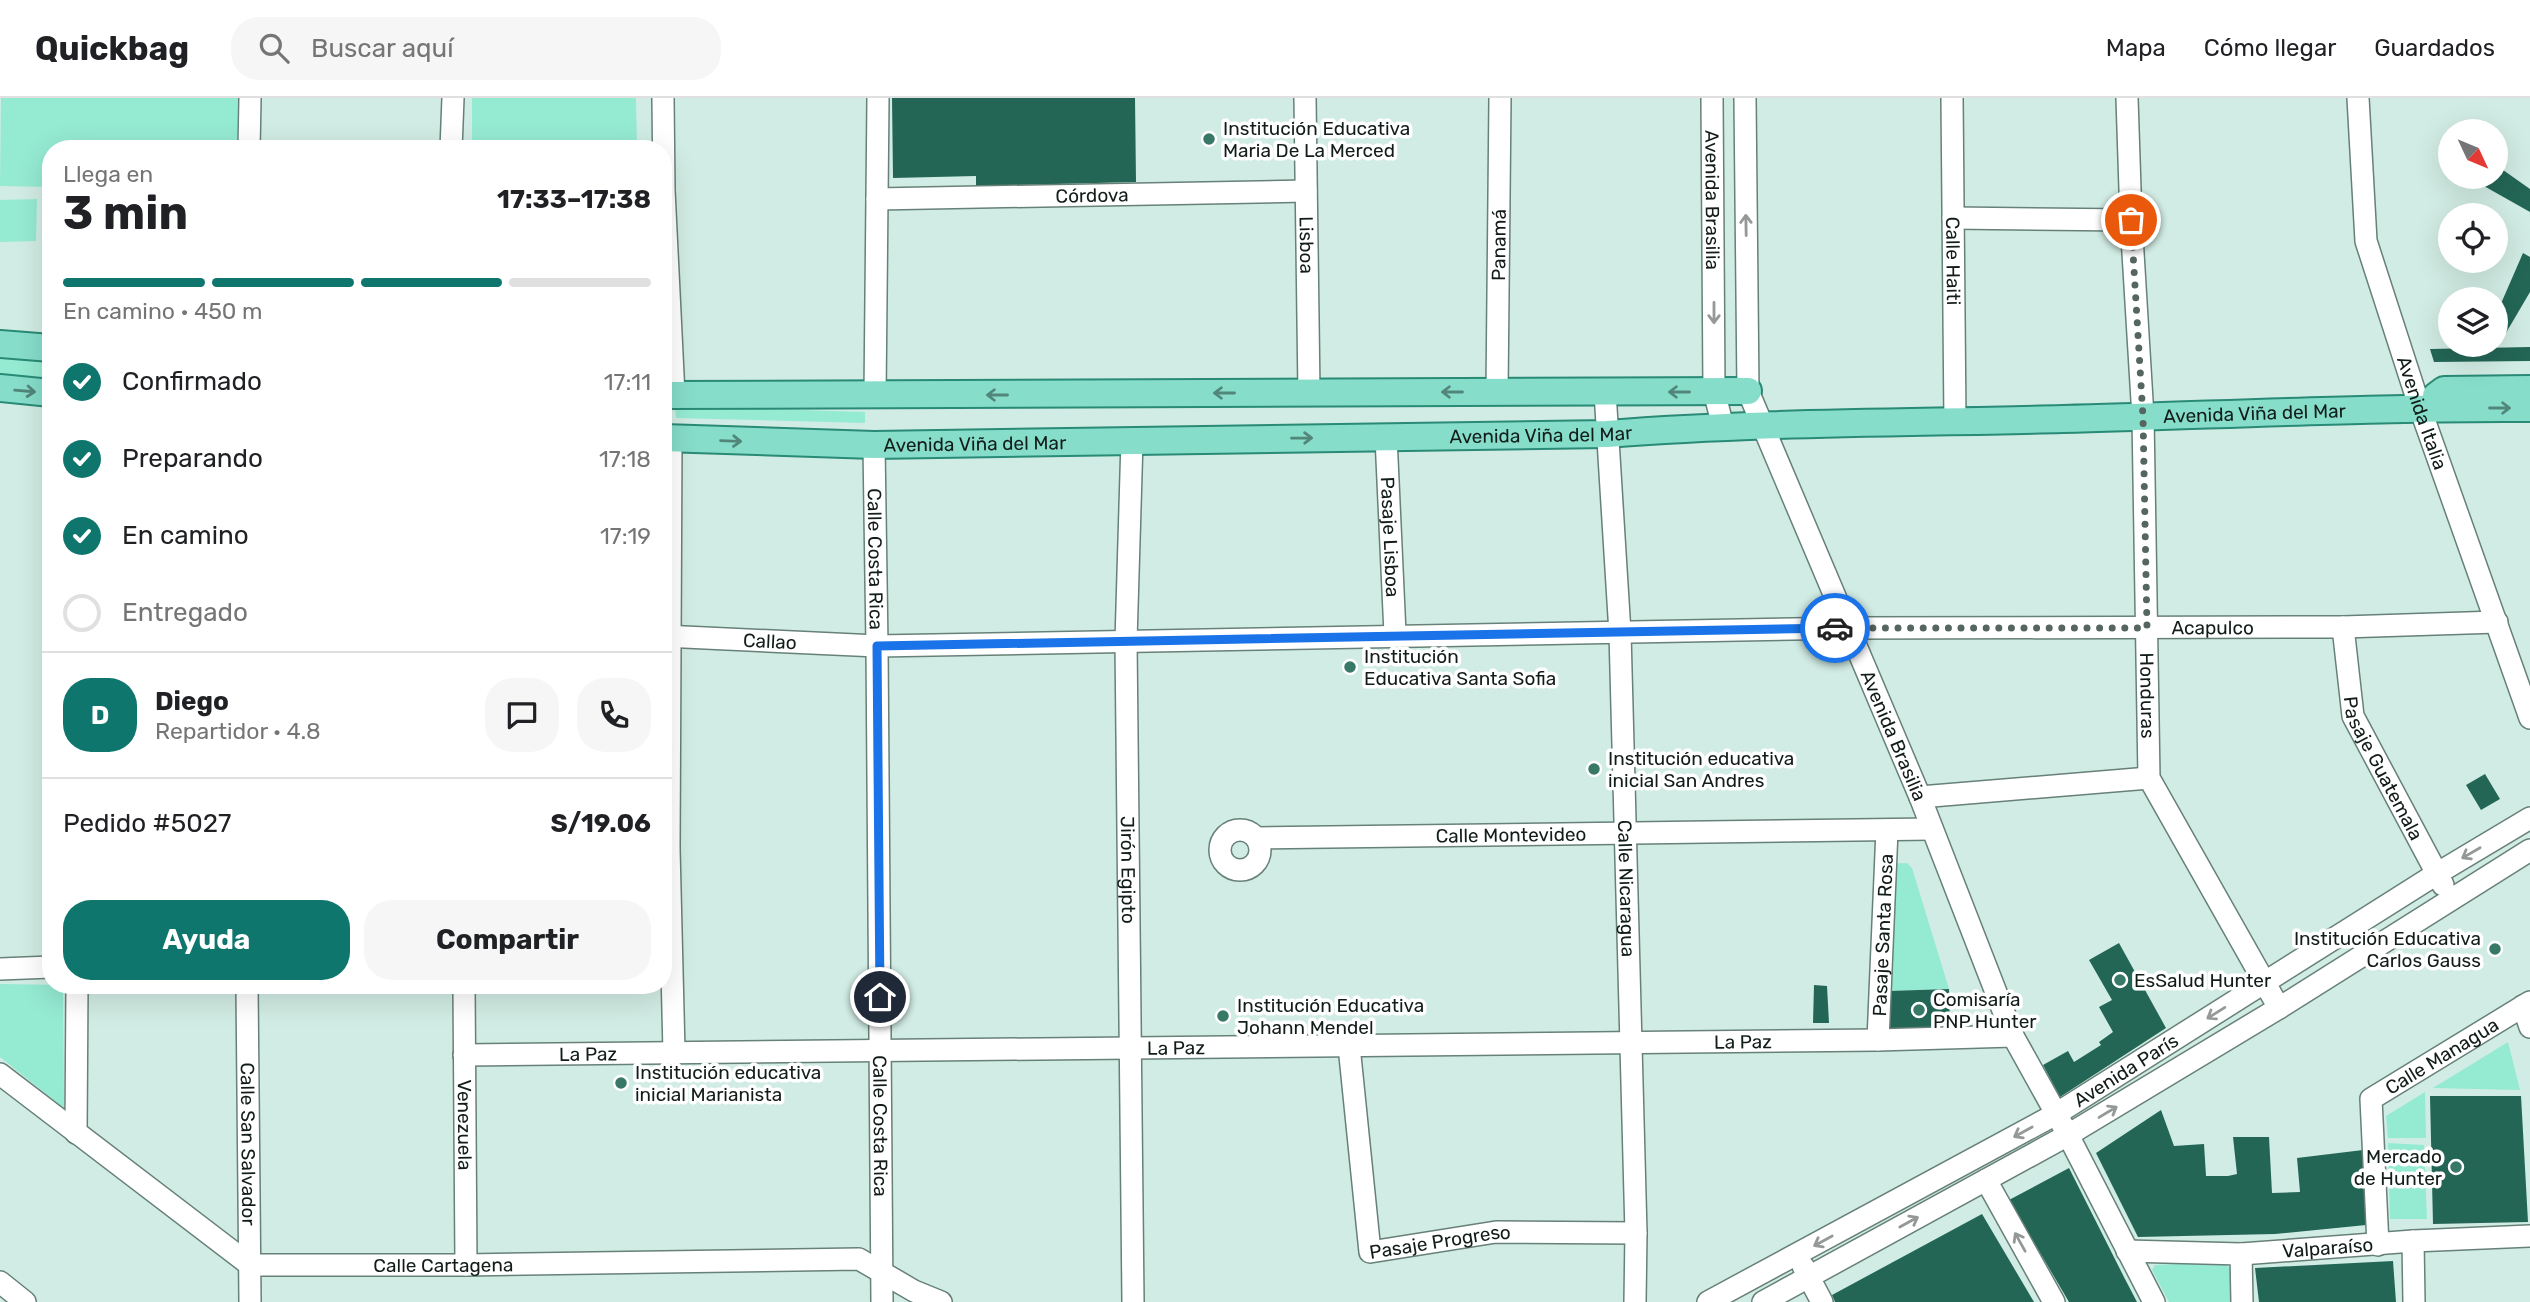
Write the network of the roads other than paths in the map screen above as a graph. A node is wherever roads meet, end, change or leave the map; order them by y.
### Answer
1 (250, 98) edge
2 (453, 98) edge
3 (663, 98) edge
4 (878, 98) edge
5 (1305, 98) edge
6 (1500, 98) edge
7 (1712, 98) edge
8 (1745, 98) edge
9 (1952, 98) edge
10 (2127, 98) edge
11 (2358, 98) edge
12 (249, 140) edge
13 (451, 140) edge
14 (663, 140) edge
15 (1306, 191) junction
16 (877, 200) junction
17 (1953, 218) junction
18 (2131, 220) junction
19 (0, 344) edge
20 (42, 347) edge
21 (0, 388) edge
22 (2530, 389) edge
23 (1714, 391) junction
24 (1748, 391) junction
25 (42, 392) edge
26 (1497, 392) junction
27 (1605, 392) junction
28 (1309, 393) junction
29 (672, 395) edge
30 (875, 396) junction
31 (2420, 408) junction
32 (2530, 408) edge
33 (2143, 417) junction
34 (1955, 422) junction
35 (1723, 427) junction
36 (1763, 427) junction
37 (1607, 434) junction
38 (1387, 437) junction
39 (672, 439) edge
40 (1132, 440) junction
41 (874, 445) junction
42 (2497, 622) junction
43 (2343, 627) junction
44 (1848, 628) junction
45 (2147, 628) junction
46 (1620, 633) junction
47 (1395, 634) junction
48 (672, 636) edge
49 (1126, 641) junction
50 (877, 646) junction
51 (2530, 718) edge
52 (2149, 778) junction
53 (1920, 797) junction
54 (2530, 818) edge
55 (1932, 829) junction
56 (1887, 830) junction
57 (1624, 834) junction
58 (1257, 838) dead end
59 (2530, 850) edge
60 (2438, 873) junction
61 (2450, 900) junction
62 (42, 967) edge
63 (0, 969) edge
64 (2264, 983) junction
65 (77, 994) edge
66 (247, 994) edge
67 (464, 994) edge
68 (672, 994) edge
69 (2527, 1004) edge
70 (2279, 1009) junction
71 (2530, 1027) edge
72 (2013, 1036) junction
73 (1878, 1040) junction
74 (1630, 1043) junction
75 (1349, 1045) junction
76 (1131, 1048) junction
77 (880, 1051) junction
78 (674, 1052) junction
79 (464, 1055) junction
80 (0, 1074) edge
81 (2056, 1114) junction
82 (76, 1133) junction
83 (2068, 1135) junction
84 (1986, 1180) junction
85 (1636, 1233) junction
86 (2530, 1236) edge
87 (2413, 1241) junction
88 (2378, 1245) junction
89 (2127, 1251) junction
90 (2241, 1254) junction
91 (1797, 1255) junction
92 (250, 1265) junction
93 (466, 1265) junction
94 (881, 1270) junction
95 (1809, 1277) junction
96 (0, 1282) edge
97 (25, 1302) edge
98 (250, 1302) edge
99 (882, 1302) edge
100 (941, 1302) edge
101 (1133, 1302) edge
102 (1635, 1302) edge
103 (1708, 1302) edge
104 (1763, 1302) edge
105 (1822, 1302) edge
106 (2054, 1302) edge
107 (2154, 1302) edge
108 (2242, 1302) edge
109 (2414, 1302) edge

1 - 12 street
2 - 13 street
3 - 14 street
4 - 16 street
5 - 15 street, Lisboa
6 - 26 street, Panamá
7 -> 23 street, Avenida Brasilia
24 -> 8 street, Avenida Brasilia
9 - 17 street, Calle Haiti
10 - 18 street, Honduras
11 - 31 street, Avenida Italia
15 - 16 street, Córdova
15 - 28 street, Lisboa
16 - 30 street
17 - 18 street
17 - 34 street, Calle Haiti
18 - 33 street, Honduras
19 - 20 main road
21 -> 25 main road
22 - 31 main road
23 - 24 main road
23 -> 27 main road
23 - 35 street, Avenida Brasilia
24 - 36 street, Avenida Brasilia
26 - 27 main road
26 -> 28 main road
27 - 37 street, Calle Nicaragua
28 -> 30 main road
29 - 30 main road
31 -> 32 main road, Avenida Viña del Mar
31 - 33 main road, Avenida Viña del Mar
31 - 42 street, Avenida Italia
33 - 34 main road, Avenida Viña del Mar
33 - 45 street, Honduras
34 - 36 main road, Avenida Viña del Mar
35 - 36 main road, Avenida Viña del Mar
35 - 37 main road, Avenida Viña del Mar
36 - 44 street, Avenida Brasilia
37 - 38 main road, Avenida Viña del Mar
37 - 46 street, Calle Nicaragua
40 -> 38 main road, Avenida Viña del Mar
38 - 47 street, Pasaje Lisboa
39 -> 41 main road, Avenida Viña del Mar
40 - 41 main road, Avenida Viña del Mar
40 - 49 street, Jirón Egipto
41 - 50 street, Calle Costa Rica
42 - 43 street, Acapulco
42 - 51 street, Avenida Italia
43 - 45 street, Acapulco
43 - 60 street, Pasaje Guatemala
44 - 45 street, Acapulco
44 - 46 street, Acapulco
44 - 53 street, Avenida Brasilia
45 - 52 street, Honduras
46 - 47 street, Acapulco
46 - 57 street, Calle Nicaragua
47 - 49 street, Acapulco
48 - 50 street, Callao
49 - 50 street, Acapulco
49 - 76 street, Jirón Egipto
50 - 77 street, Calle Costa Rica
52 - 53 street
52 - 64 street, Honduras
53 - 55 street, Avenida Brasilia
54 -> 60 street, Avenida París
55 - 56 street, Calle Montevideo
55 - 72 street, Avenida Brasilia
56 - 57 street, Calle Montevideo
56 - 73 street, Pasaje Santa Rosa
57 - 58 street, Calle Montevideo
57 - 74 street, Calle Nicaragua
59 - 61 street, Avenida París
60 - 61 street, Pasaje Guatemala
60 - 64 street, Avenida París
61 - 70 street, Avenida París
62 - 63 street
64 - 70 street, Honduras
64 -> 81 street, Avenida París
65 - 82 street
66 - 92 street, Calle San Salvador
67 - 79 street, Venezuela
68 - 78 street
69 - 71 street
69 - 88 street, Calle Managua
83 -> 70 street, Avenida París
72 - 73 street, La Paz
72 - 81 street, Avenida Brasilia
73 - 74 street, La Paz
74 - 75 street, La Paz
74 - 85 street, Calle Nicaragua
75 - 76 street, La Paz
75 - 85 street, Pasaje Progreso
76 - 77 street, La Paz
76 - 101 street, Jirón Egipto
77 - 78 street, La Paz
77 - 94 street, Calle Costa Rica
78 - 79 street, La Paz
79 - 93 street, Venezuela
80 - 82 street
81 - 83 street, Avenida Brasilia
81 -> 91 street, Avenida París
82 - 92 street
83 - 84 street, Avenida París
83 - 89 street, Avenida Brasilia
95 -> 84 street, Avenida París
106 -> 84 street
85 - 102 street, Calle Nicaragua
86 - 87 street, Valparaíso
87 - 88 street, Valparaíso
87 - 109 street
88 - 90 street, Valparaíso
89 - 90 street, Valparaíso
89 - 107 street, Avenida Brasilia
90 - 108 street
91 - 95 street
91 - 103 street, Avenida París
92 - 93 street, Calle Cartagena
92 - 98 street, Calle San Salvador
93 - 94 street, Calle Cartagena
94 - 99 street, Calle Costa Rica
94 - 100 street, Calle Cartagena
95 - 104 street, Avenida París
95 - 105 street
96 - 97 street

